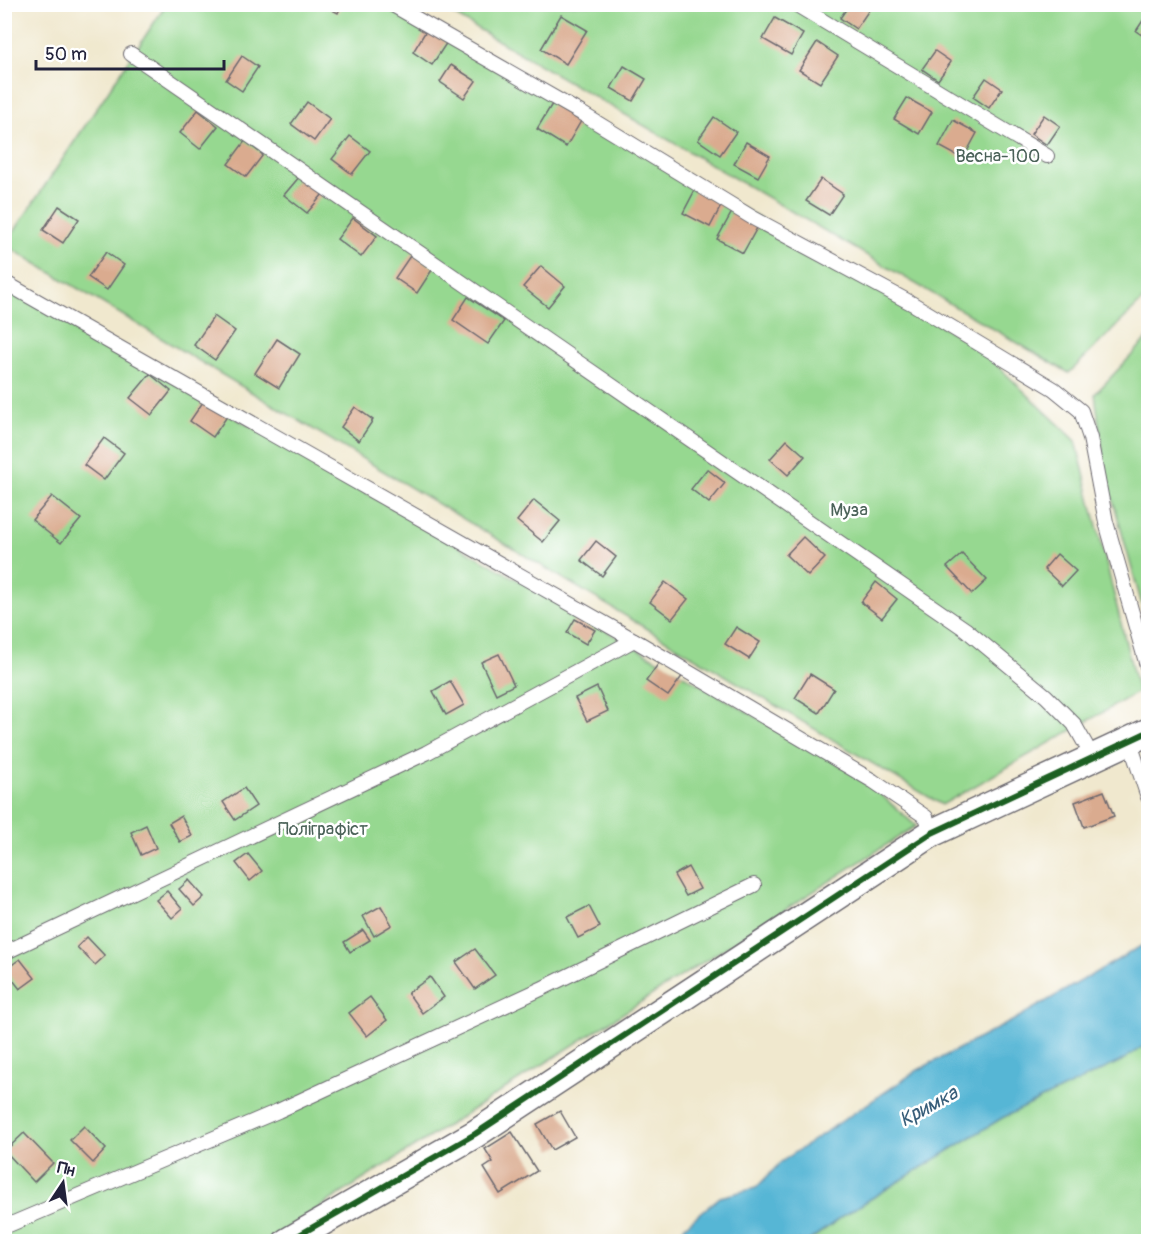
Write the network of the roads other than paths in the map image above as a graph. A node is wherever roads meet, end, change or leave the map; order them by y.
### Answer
1 (391, 4) edge
2 (795, 4) edge
3 (131, 54) dead end
4 (1047, 156) dead end
5 (4, 282) edge
6 (634, 640) junction
7 (1149, 669) edge
8 (1139, 736) edge
9 (1092, 756) junction
10 (1149, 797) edge
11 (932, 833) junction
12 (754, 885) dead end
13 (4, 953) edge
14 (4, 1227) edge
15 (287, 1242) edge

1 - 7 lane
2 - 4 lane
3 - 9 lane
5 - 6 lane
6 - 11 lane
6 - 13 lane
8 - 9 street
8 - 10 lane
9 - 11 street
11 - 15 street
12 - 14 lane

